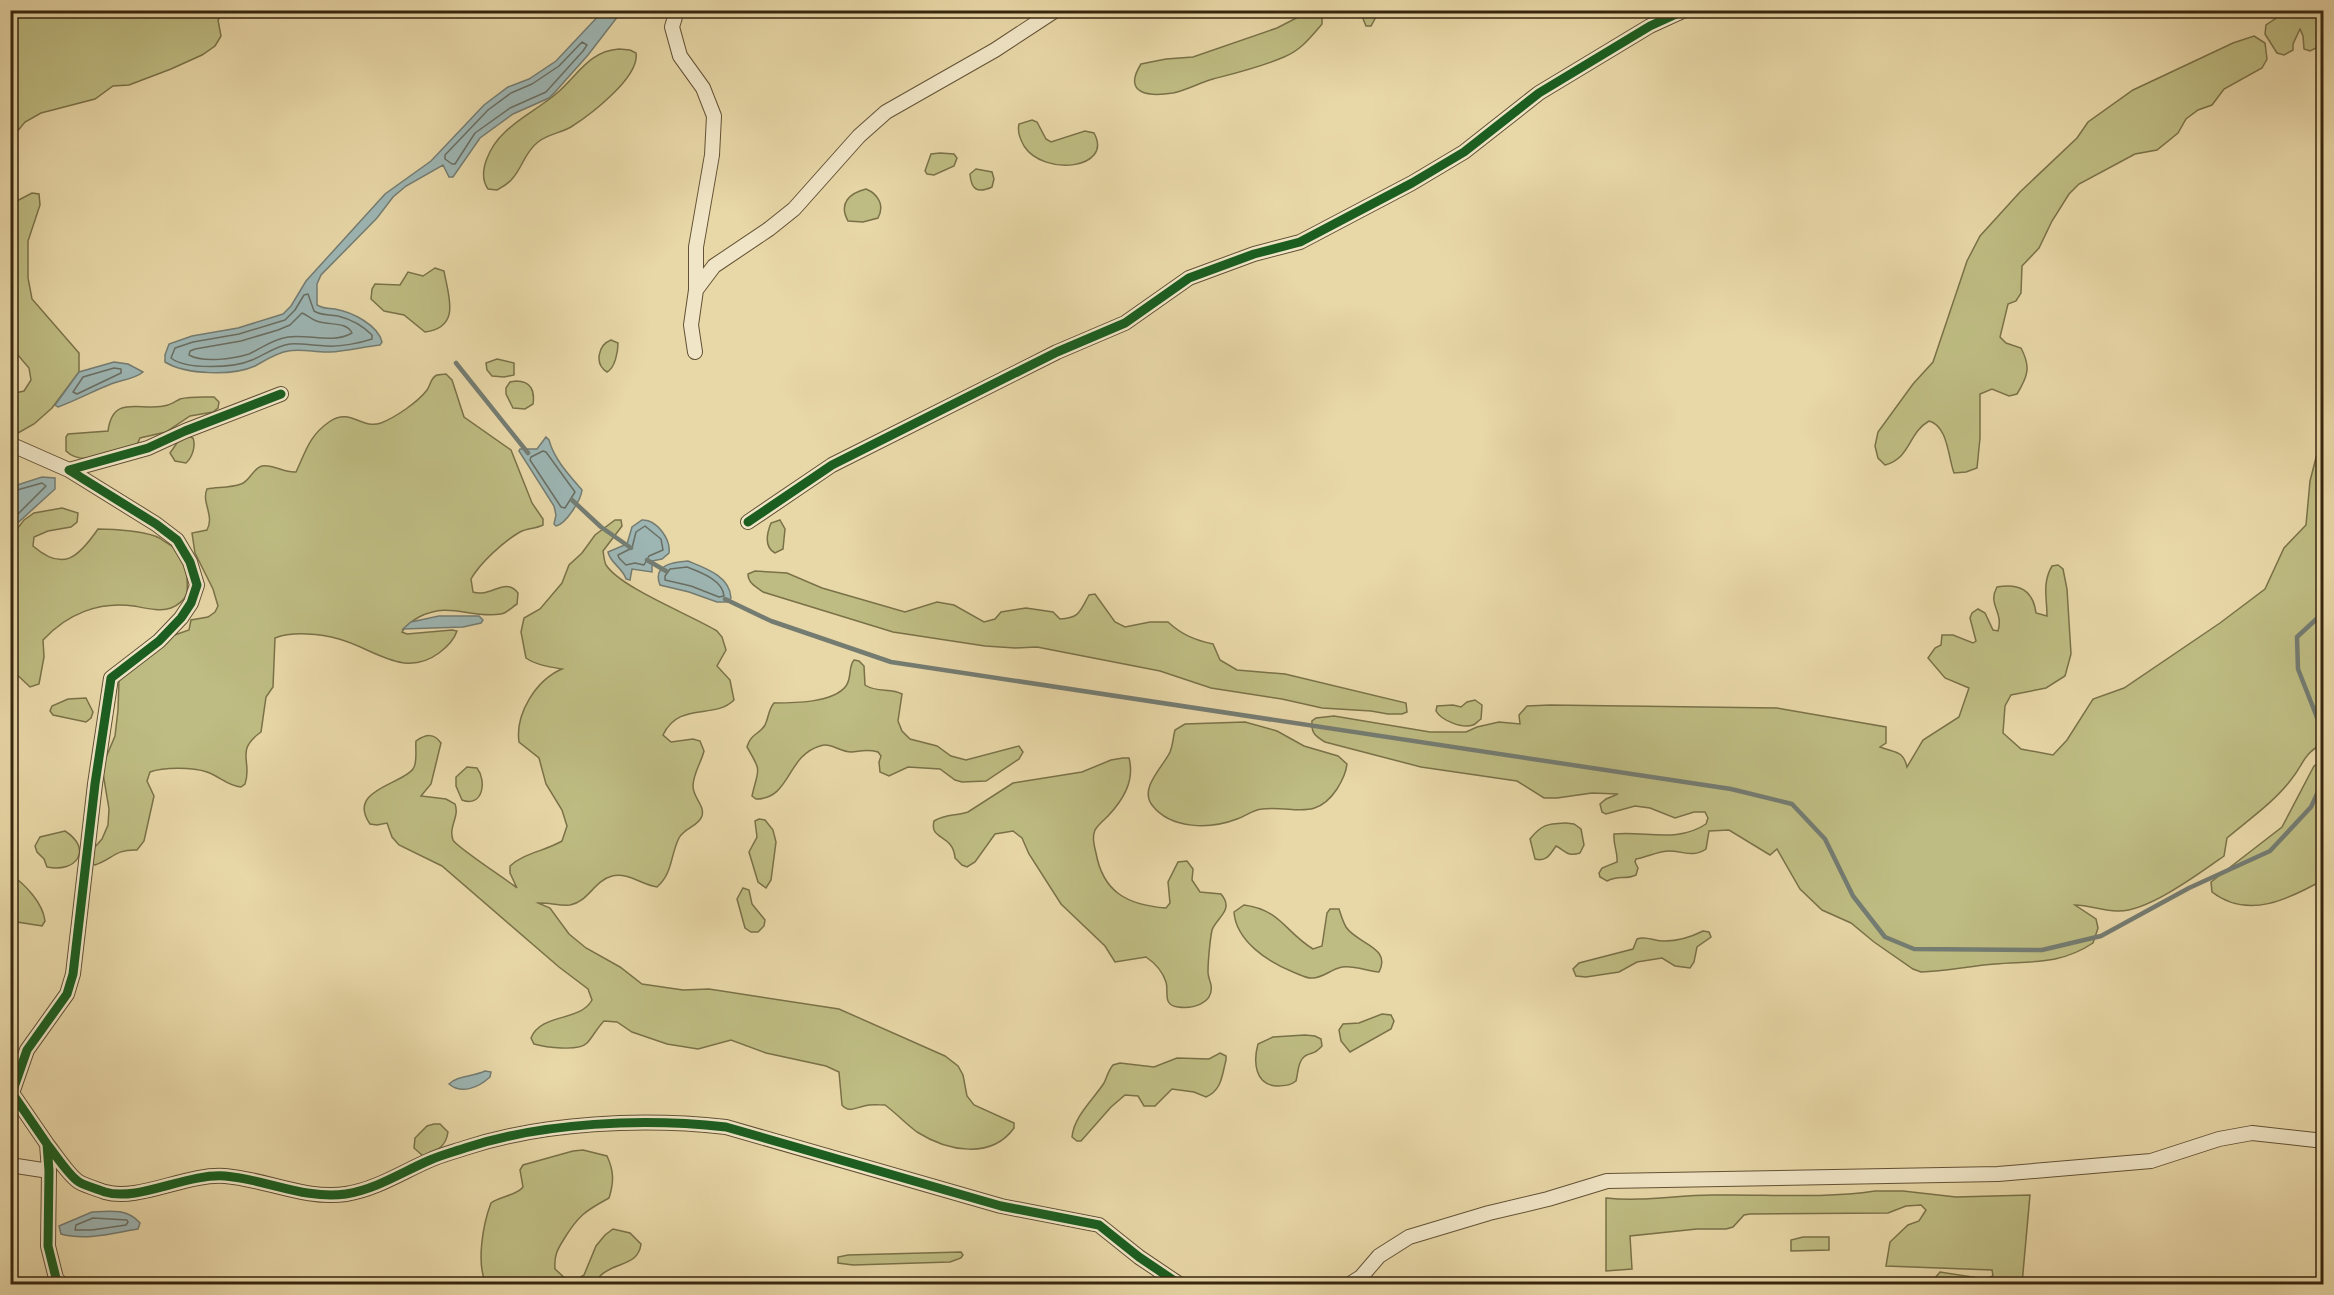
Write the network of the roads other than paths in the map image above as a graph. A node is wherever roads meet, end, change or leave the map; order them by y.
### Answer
1 (677, 10) edge
2 (1056, 10) edge
3 (1684, 10) edge
4 (696, 290) junction
5 (694, 352) dead end
6 (281, 394) dead end
7 (10, 444) edge
8 (69, 470) junction
9 (748, 522) dead end
10 (11, 1091) edge
11 (2324, 1141) edge
12 (47, 1144) junction
13 (10, 1165) edge
14 (49, 1171) junction
15 (60, 1284) edge
16 (1179, 1284) edge
17 (1350, 1284) edge

1 - 4 street
2 - 4 street
3 - 9 street
4 - 5 street
6 - 8 street
7 - 8 street
8 - 10 street
10 - 12 street
11 - 17 street
12 - 14 street
12 - 16 street
13 - 14 street
14 - 15 street

